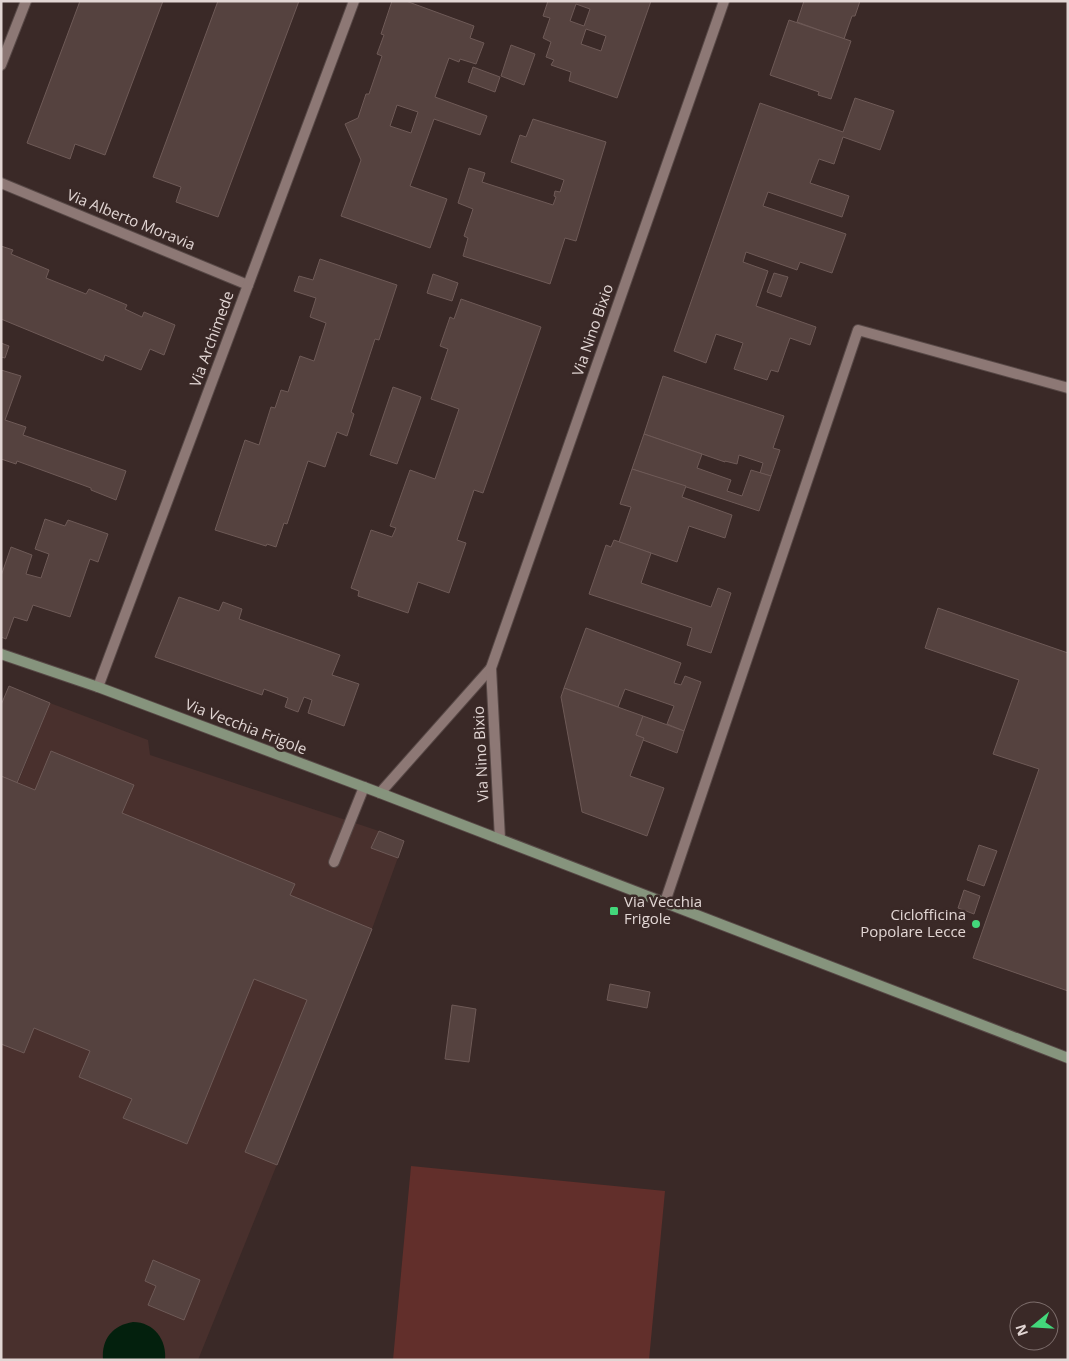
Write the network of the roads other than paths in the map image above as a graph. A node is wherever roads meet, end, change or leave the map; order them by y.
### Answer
1 (26, 1) edge
2 (354, 1) edge
3 (724, 1) edge
4 (1, 65) edge
5 (1, 183) edge
6 (248, 285) junction
7 (1068, 388) edge
8 (1, 654) edge
9 (491, 668) junction
10 (98, 687) junction
11 (364, 787) junction
12 (380, 793) junction
13 (500, 839) junction
14 (334, 862) dead end
15 (665, 902) junction
16 (1068, 1058) edge

1 - 4 street
2 - 6 street, Via Archimede
3 - 9 street, Via Nino Bixio
5 - 6 street, Via Alberto Moravia
6 - 10 street, Via Archimede
7 - 15 street
8 - 10 street, Via Vecchia Frigole
9 - 12 street, Via Nino Bixio
9 - 13 street, Via Nino Bixio
10 - 11 street, Via Vecchia Frigole
11 - 12 street, Via Vecchia Frigole
11 - 14 street
12 - 13 street, Via Vecchia Frigole
13 - 15 street, Via Vecchia Frigole
15 - 16 street, Via Vecchia Frigole

